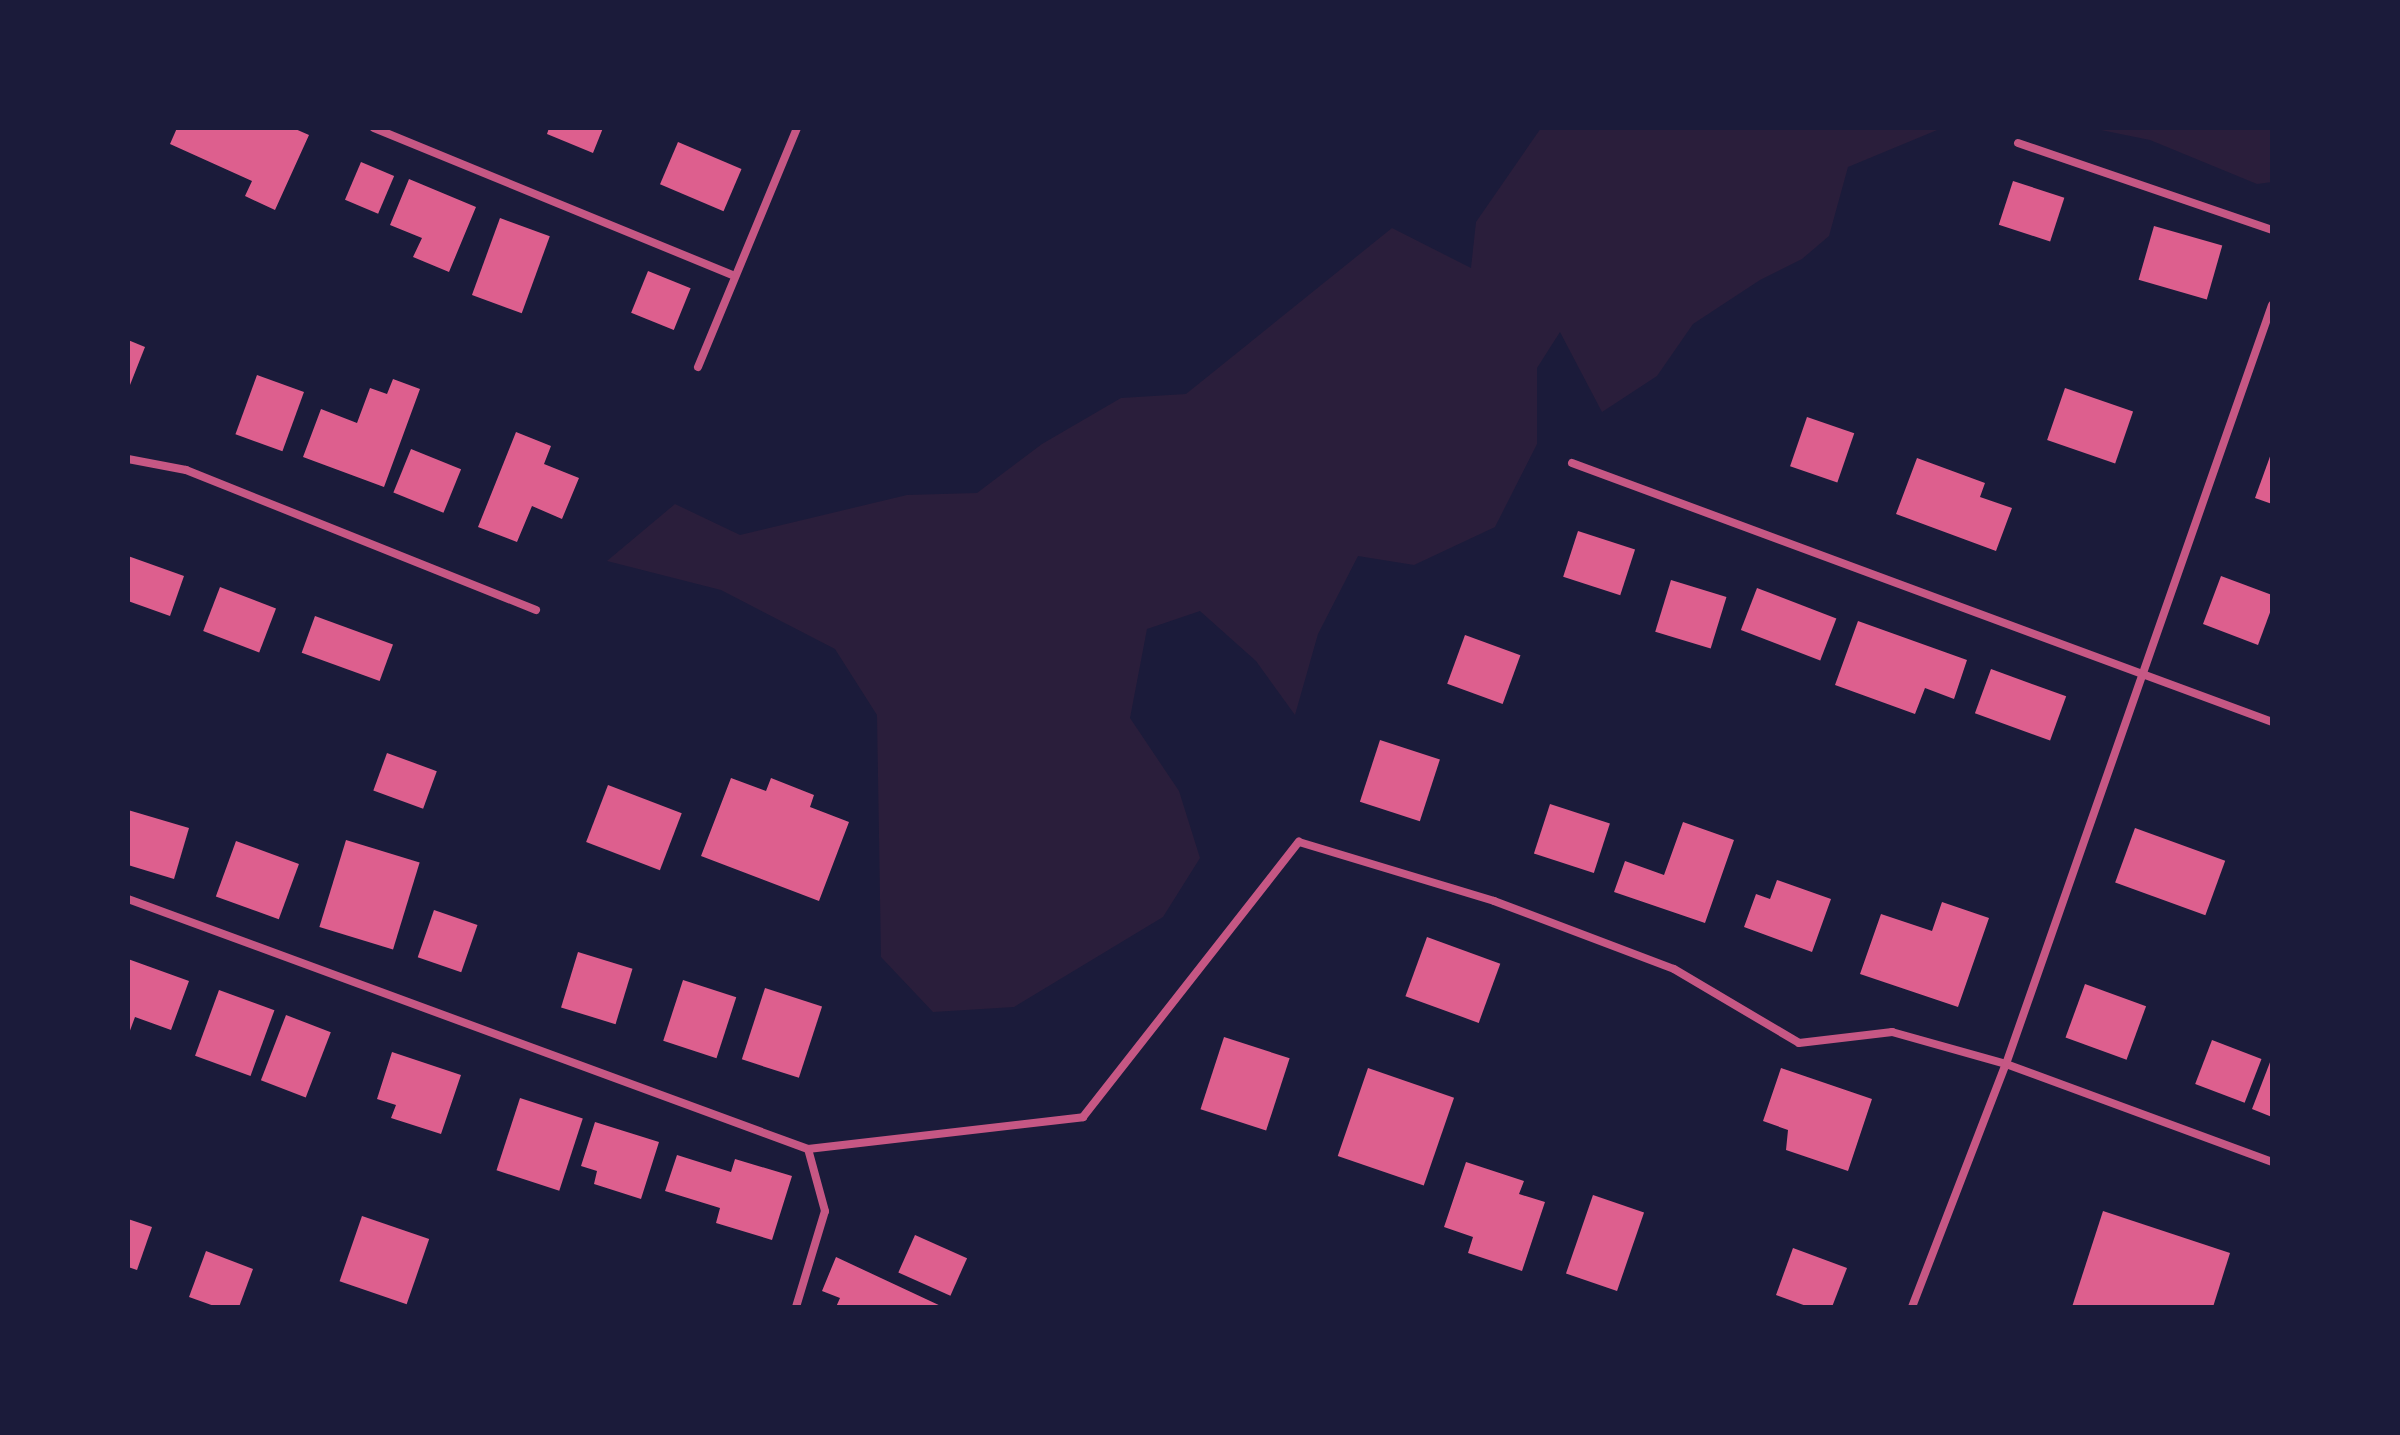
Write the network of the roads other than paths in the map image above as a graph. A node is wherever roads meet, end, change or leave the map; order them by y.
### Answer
1 (374, 128) edge
2 (797, 128) edge
3 (2018, 143) dead end
4 (2272, 230) edge
5 (733, 275) junction
6 (2272, 305) edge
7 (698, 367) dead end
8 (128, 459) edge
9 (1572, 463) dead end
10 (536, 610) dead end
11 (2140, 676) junction
12 (2272, 722) edge
13 (128, 899) edge
14 (2006, 1064) junction
15 (808, 1149) junction
16 (2272, 1162) edge
17 (796, 1307) edge
18 (1912, 1307) edge

1 - 5 street
2 - 5 street
3 - 4 street
5 - 7 street
6 - 11 street
8 - 10 street
9 - 11 street
11 - 12 street
11 - 14 street
13 - 15 street
14 - 15 street
14 - 16 street
14 - 18 street
15 - 17 street

